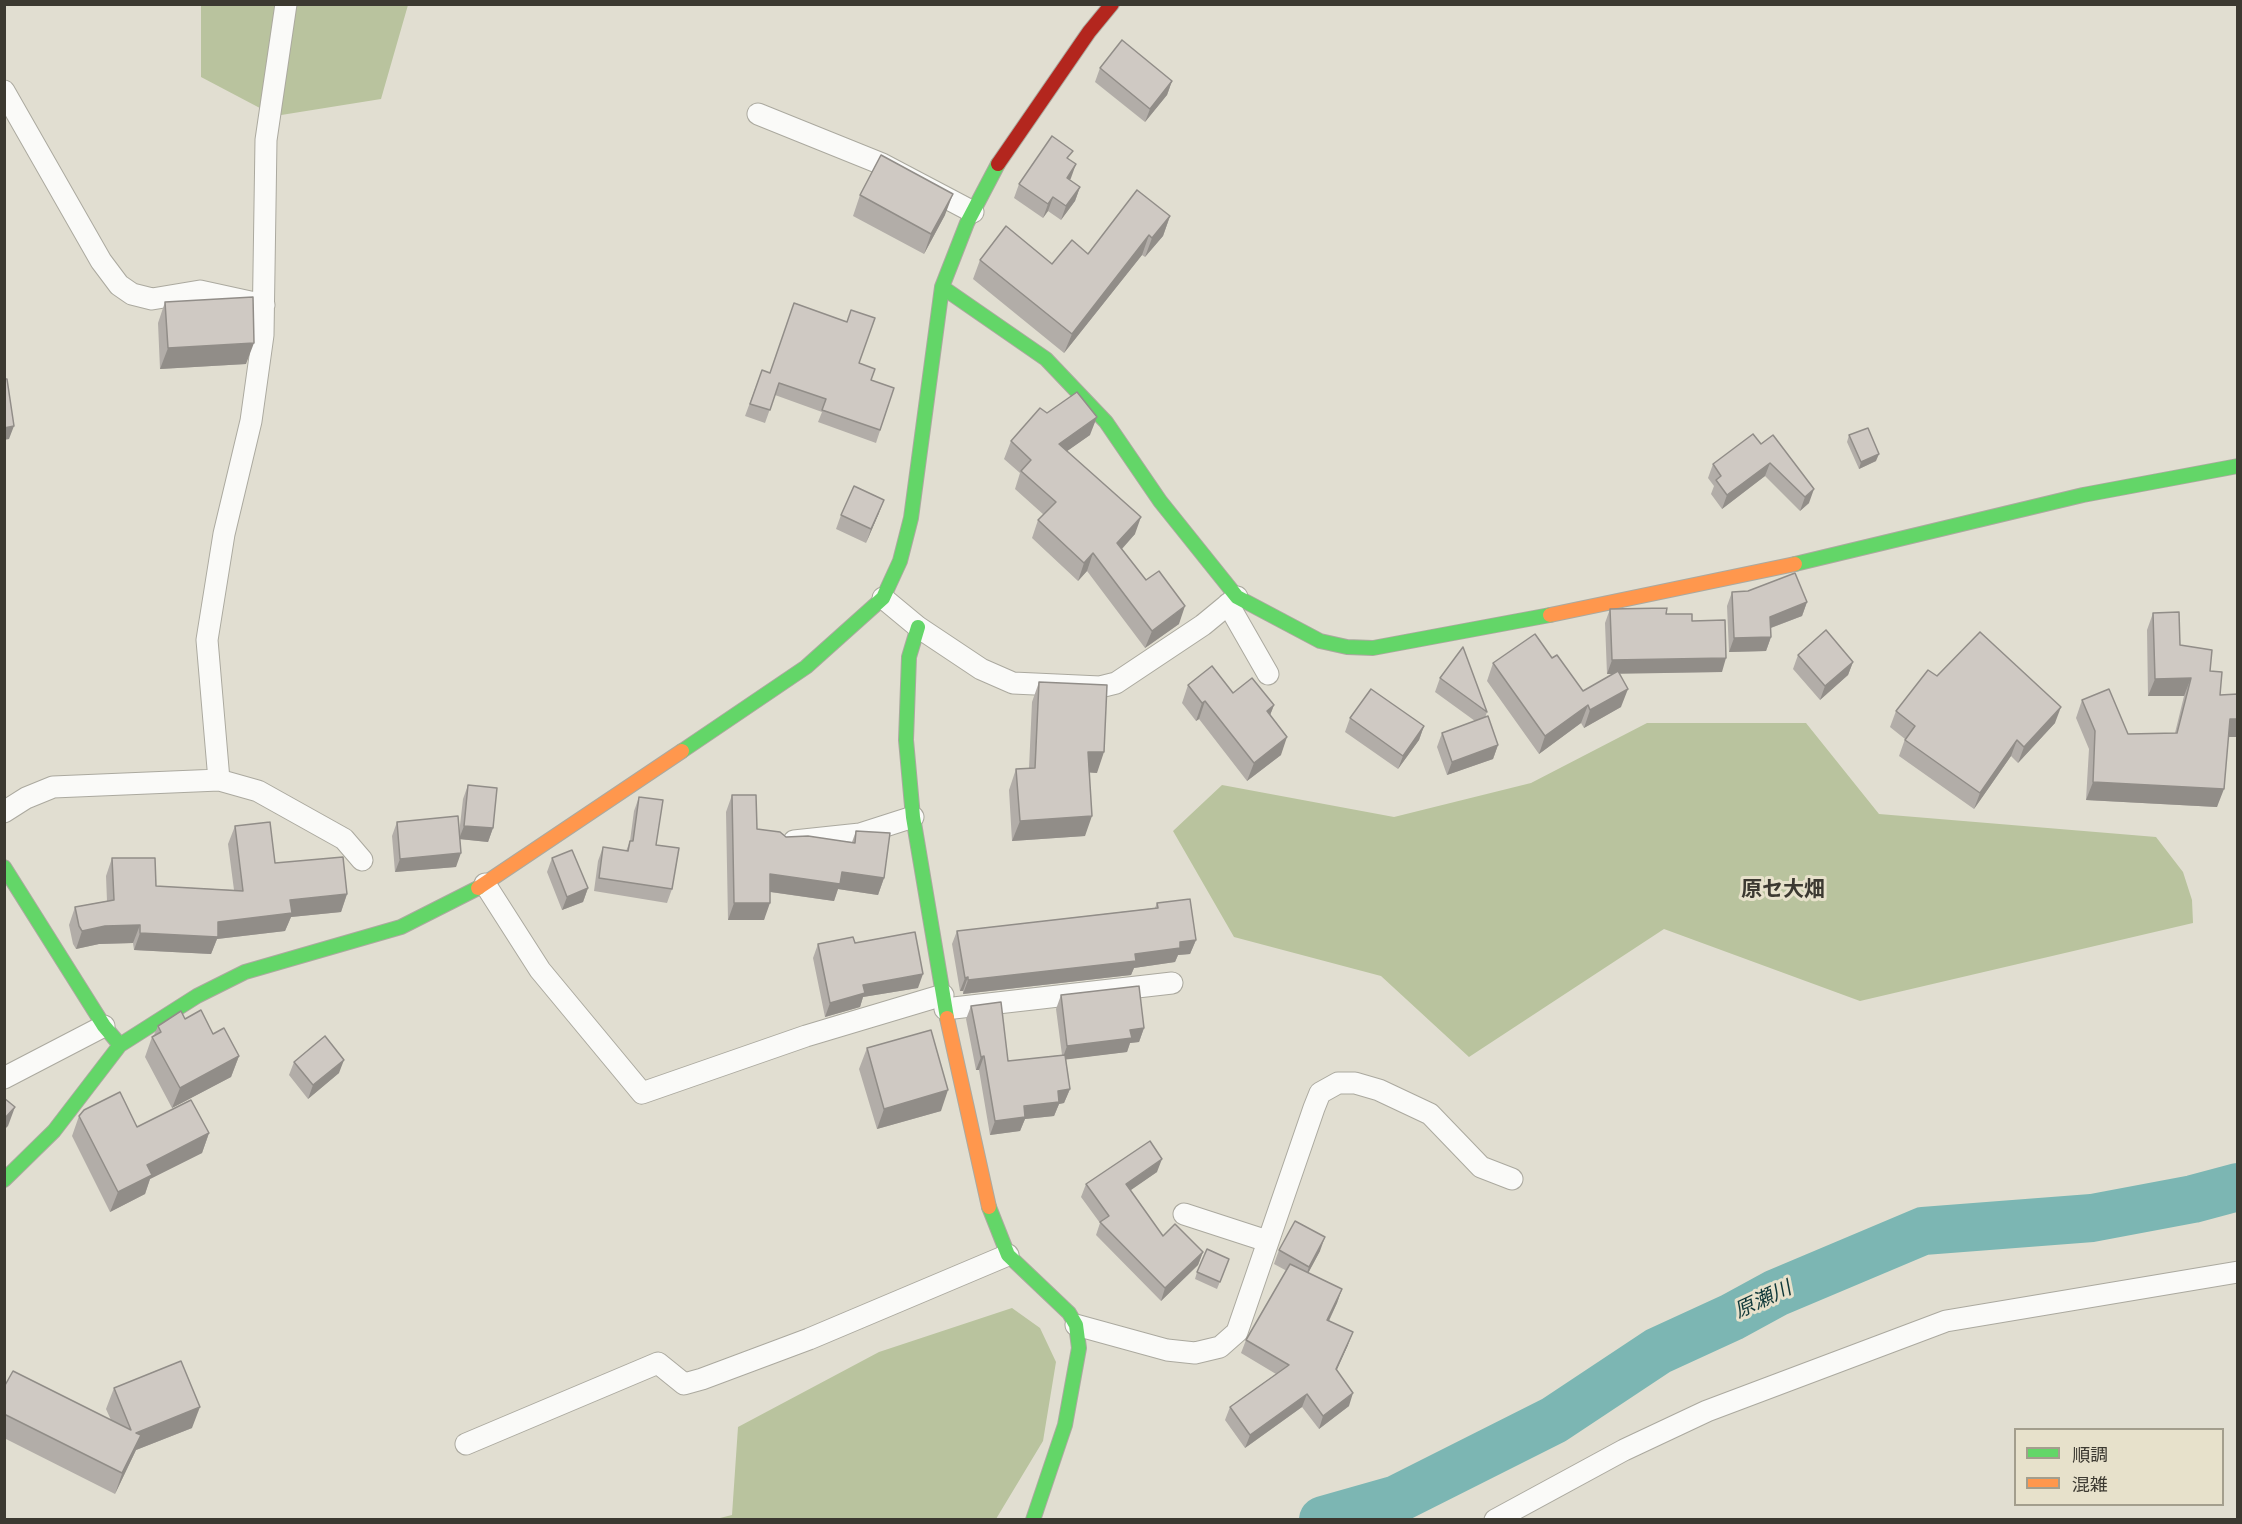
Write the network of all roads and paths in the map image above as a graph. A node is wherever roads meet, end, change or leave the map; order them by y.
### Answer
1 (286, 4) edge
2 (1112, 4) edge
3 (4, 91) edge
4 (758, 114) dead end
5 (973, 212) junction
6 (942, 287) junction
7 (264, 305) junction
8 (2238, 466) edge
9 (883, 598) junction
10 (1232, 601) junction
11 (918, 627) junction
12 (1268, 674) dead end
13 (219, 780) junction
14 (4, 812) edge
15 (913, 817) junction
16 (784, 842) edge
17 (362, 860) dead end
18 (4, 867) edge
19 (485, 884) junction
20 (1172, 983) dead end
21 (944, 1002) junction
22 (104, 1026) junction
23 (120, 1045) junction
24 (4, 1078) edge
25 (1512, 1179) dead end
26 (4, 1180) edge
27 (1184, 1214) dead end
28 (1267, 1241) junction
29 (1008, 1255) junction
30 (2238, 1272) edge
31 (1076, 1325) junction
32 (466, 1444) dead end
33 (1033, 1520) edge
34 (1495, 1520) edge

1 - 7 street
2 - 5 street
3 - 7 street
4 - 5 street
5 - 6 street
6 - 9 street
6 - 10 street
7 - 13 street
8 - 10 street
9 - 11 street
9 - 19 street
10 - 11 street
10 - 12 street
11 - 15 street
13 - 14 street
13 - 17 street
15 - 16 street
15 - 21 street
18 - 22 street
19 - 21 street
19 - 23 street
20 - 21 street
21 - 29 street
22 - 23 street
22 - 24 street
23 - 26 street
25 - 28 street
27 - 28 street
28 - 31 street
29 - 31 street
29 - 32 street
30 - 34 street
31 - 33 street

